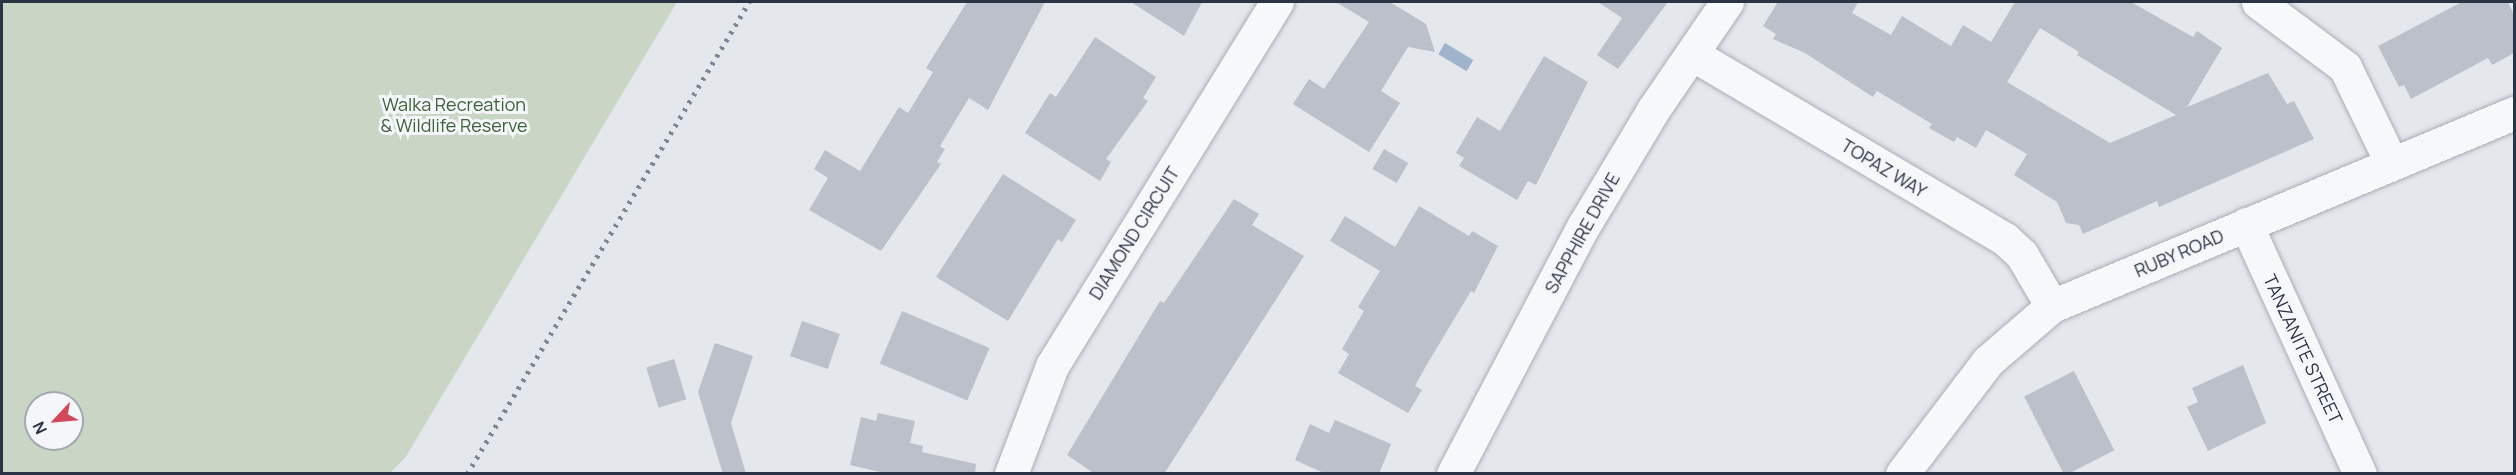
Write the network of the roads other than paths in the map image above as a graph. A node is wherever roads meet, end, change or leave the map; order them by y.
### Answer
1 (1276, 2) edge
2 (1726, 2) edge
3 (2258, 2) edge
4 (1692, 54) junction
5 (2514, 113) edge
6 (2391, 162) junction
7 (2246, 224) junction
8 (2052, 306) junction
9 (1011, 474) edge
10 (1453, 474) edge
11 (1902, 474) edge
12 (2360, 474) edge

1 - 9 street, DIAMOND CIRCUIT
2 - 4 street, SAPPHIRE DRIVE
3 - 6 street
4 - 8 street, TOPAZ WAY
4 - 10 street, SAPPHIRE DRIVE
5 - 6 street, RUBY ROAD
6 - 7 street, RUBY ROAD
7 - 8 street, RUBY ROAD
7 - 12 street, TANZANITE STREET
8 - 11 street, RUBY ROAD

